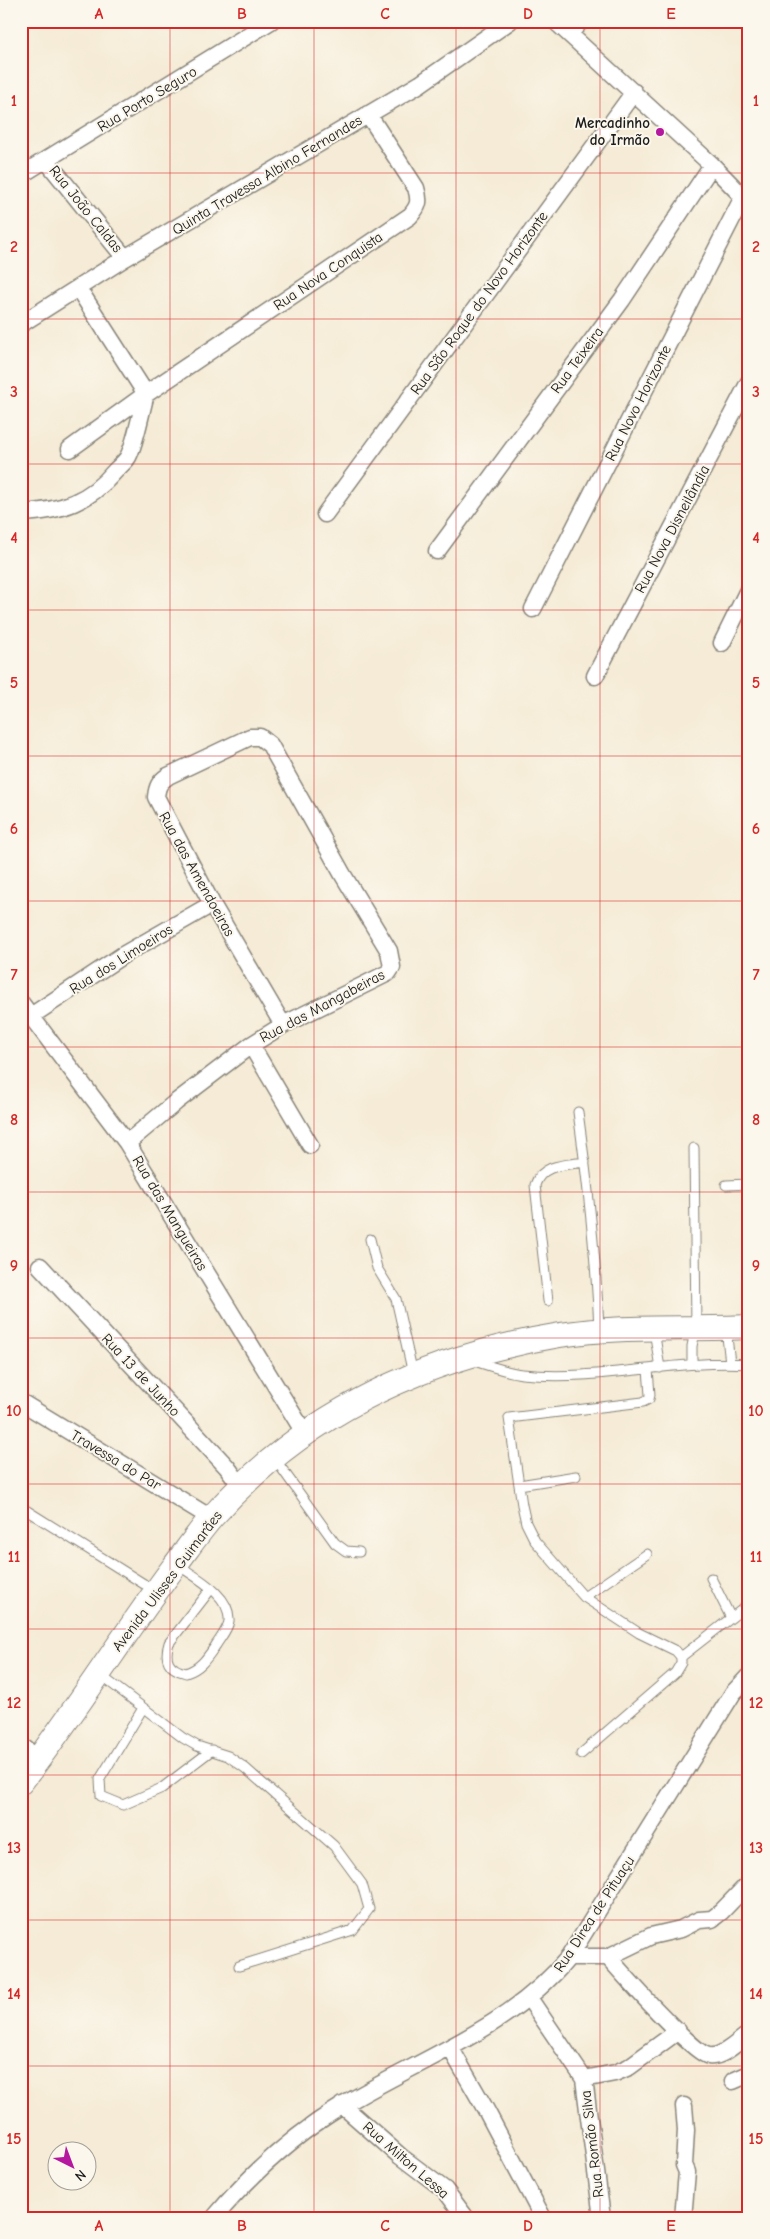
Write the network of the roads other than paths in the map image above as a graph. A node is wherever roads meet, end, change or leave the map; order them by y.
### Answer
1 (271, 21) edge
2 (510, 21) edge
3 (554, 21) edge
4 (581, 21) edge
5 (569, 34) junction
6 (634, 92) junction
7 (368, 114) junction
8 (46, 160) junction
9 (712, 165) junction
10 (21, 175) edge
11 (746, 200) edge
12 (125, 258) junction
13 (78, 288) junction
14 (21, 324) edge
15 (749, 382) edge
16 (146, 394) junction
17 (70, 449) dead end
18 (21, 513) edge
19 (325, 514) dead end
20 (438, 551) dead end
21 (749, 588) edge
22 (533, 610) dead end
23 (722, 643) dead end
24 (595, 676) dead end
25 (250, 737) joint
26 (212, 904) junction
27 (26, 1009) edge
28 (283, 1025) junction
29 (251, 1045) junction
30 (578, 1112) dead end
31 (127, 1143) junction
32 (310, 1145) dead end
33 (694, 1148) dead end
34 (585, 1162) junction
35 (749, 1184) edge
36 (726, 1185) dead end
37 (370, 1239) dead end
38 (40, 1266) dead end
39 (548, 1301) dead end
40 (738, 1327) edge
41 (696, 1328) junction
42 (654, 1330) junction
43 (599, 1331) junction
44 (462, 1357) junction
45 (692, 1363) junction
46 (730, 1363) junction
47 (749, 1364) edge
48 (660, 1368) junction
49 (648, 1369) junction
50 (413, 1374) junction
51 (21, 1402) edge
52 (304, 1434) junction
53 (274, 1458) junction
54 (576, 1476) dead end
55 (519, 1485) junction
56 (242, 1486) junction
57 (21, 1507) edge
58 (211, 1518) junction
59 (359, 1552) dead end
60 (647, 1554) dead end
61 (176, 1564) junction
62 (711, 1578) dead end
63 (150, 1588) junction
64 (211, 1589) junction
65 (584, 1597) junction
66 (749, 1604) edge
67 (731, 1618) junction
68 (681, 1657) junction
69 (99, 1674) junction
70 (749, 1676) edge
71 (143, 1708) junction
72 (212, 1750) junction
73 (28, 1751) edge
74 (580, 1754) dead end
75 (21, 1782) edge
76 (749, 1883) edge
77 (569, 1957) junction
78 (608, 1957) junction
79 (238, 1966) dead end
80 (529, 1998) junction
81 (678, 2031) junction
82 (749, 2034) edge
83 (451, 2049) junction
84 (749, 2074) edge
85 (584, 2079) junction
86 (733, 2081) dead end
87 (342, 2106) junction
88 (684, 2106) dead end
89 (214, 2218) edge
90 (466, 2218) edge
91 (544, 2218) edge
92 (602, 2218) edge
93 (683, 2218) edge

1 - 8 street, Rua Porto Seguro
2 - 7 street, Quinta Travessa Albino Fernandes
3 - 5 street
4 - 5 street
5 - 6 street
6 - 9 street
6 - 19 street, Rua São Roque do Novo Horizonte
7 - 12 street, Quinta Travessa Albino Fernandes
7 - 16 street, Rua Nova Conquista
8 - 10 street, Rua Porto Seguro
8 - 12 street, Rua João Caldas
9 - 11 street
9 - 20 street, Rua Teixeira
11 - 22 street, Rua Novo Horizonte
12 - 13 street, Quinta Travessa Albino Fernandes
13 - 14 street, Quinta Travessa Albino Fernandes
13 - 16 street
15 - 24 street, Rua Nova Disneilândia
16 - 17 street, Rua Nova Conquista
16 - 18 street
21 - 23 street
25 - 26 street, Rua das Amendoeiras
25 - 28 street, Rua das Mangabeiras
26 - 27 street, Rua dos Limoeiros
26 - 28 street, Rua das Amendoeiras
27 - 31 street, Rua das Mangueiras
28 - 29 street, Rua das Mangabeiras
29 - 31 street, Rua das Mangabeiras
29 - 32 street
30 - 34 lane
31 - 52 street, Rua das Mangueiras
33 - 41 lane
34 - 39 lane
34 - 43 lane
35 - 36 lane
37 - 50 lane
38 - 56 street, Rua 13 de Junho
40 - 41 main road, Avenida Ulisses Guimarães
40 - 46 lane
41 - 42 main road, Avenida Ulisses Guimarães
41 - 45 lane
42 - 43 main road, Avenida Ulisses Guimarães
42 - 48 lane
43 - 44 main road, Avenida Ulisses Guimarães
44 - 49 lane
44 - 50 main road, Avenida Ulisses Guimarães
45 - 46 lane
45 - 48 lane
46 - 47 lane
48 - 49 lane
49 - 55 lane
50 - 52 main road, Avenida Ulisses Guimarães
51 - 58 street, Travessa do Par
52 - 53 main road, Avenida Ulisses Guimarães
53 - 56 main road, Avenida Ulisses Guimarães
53 - 59 lane
54 - 55 lane
55 - 65 lane
56 - 58 main road, Avenida Ulisses Guimarães
57 - 63 lane
58 - 61 main road, Avenida Ulisses Guimarães
60 - 65 lane
61 - 63 main road, Avenida Ulisses Guimarães
61 - 64 lane
62 - 67 lane
63 - 69 main road, Avenida Ulisses Guimarães
64 - 64 lane
65 - 68 lane
66 - 67 lane
67 - 68 lane
68 - 74 lane
69 - 71 lane
69 - 73 main road, Avenida Ulisses Guimarães
70 - 77 street, Rua Direa de Pituaçu
71 - 72 lane
71 - 72 lane
72 - 79 lane
73 - 75 main road, Avenida Ulisses Guimarães
76 - 78 street
77 - 78 street
77 - 80 street, Rua Direa de Pituaçu
78 - 81 street
80 - 83 street, Rua Direa de Pituaçu
80 - 85 street, Rua Romão Silva
81 - 82 street
81 - 85 street
83 - 87 street, Rua Direa de Pituaçu
83 - 91 street
84 - 86 street
85 - 92 street, Rua Romão Silva
87 - 89 street, Rua Direa de Pituaçu
87 - 90 street, Rua Milton Lessa
88 - 93 street

